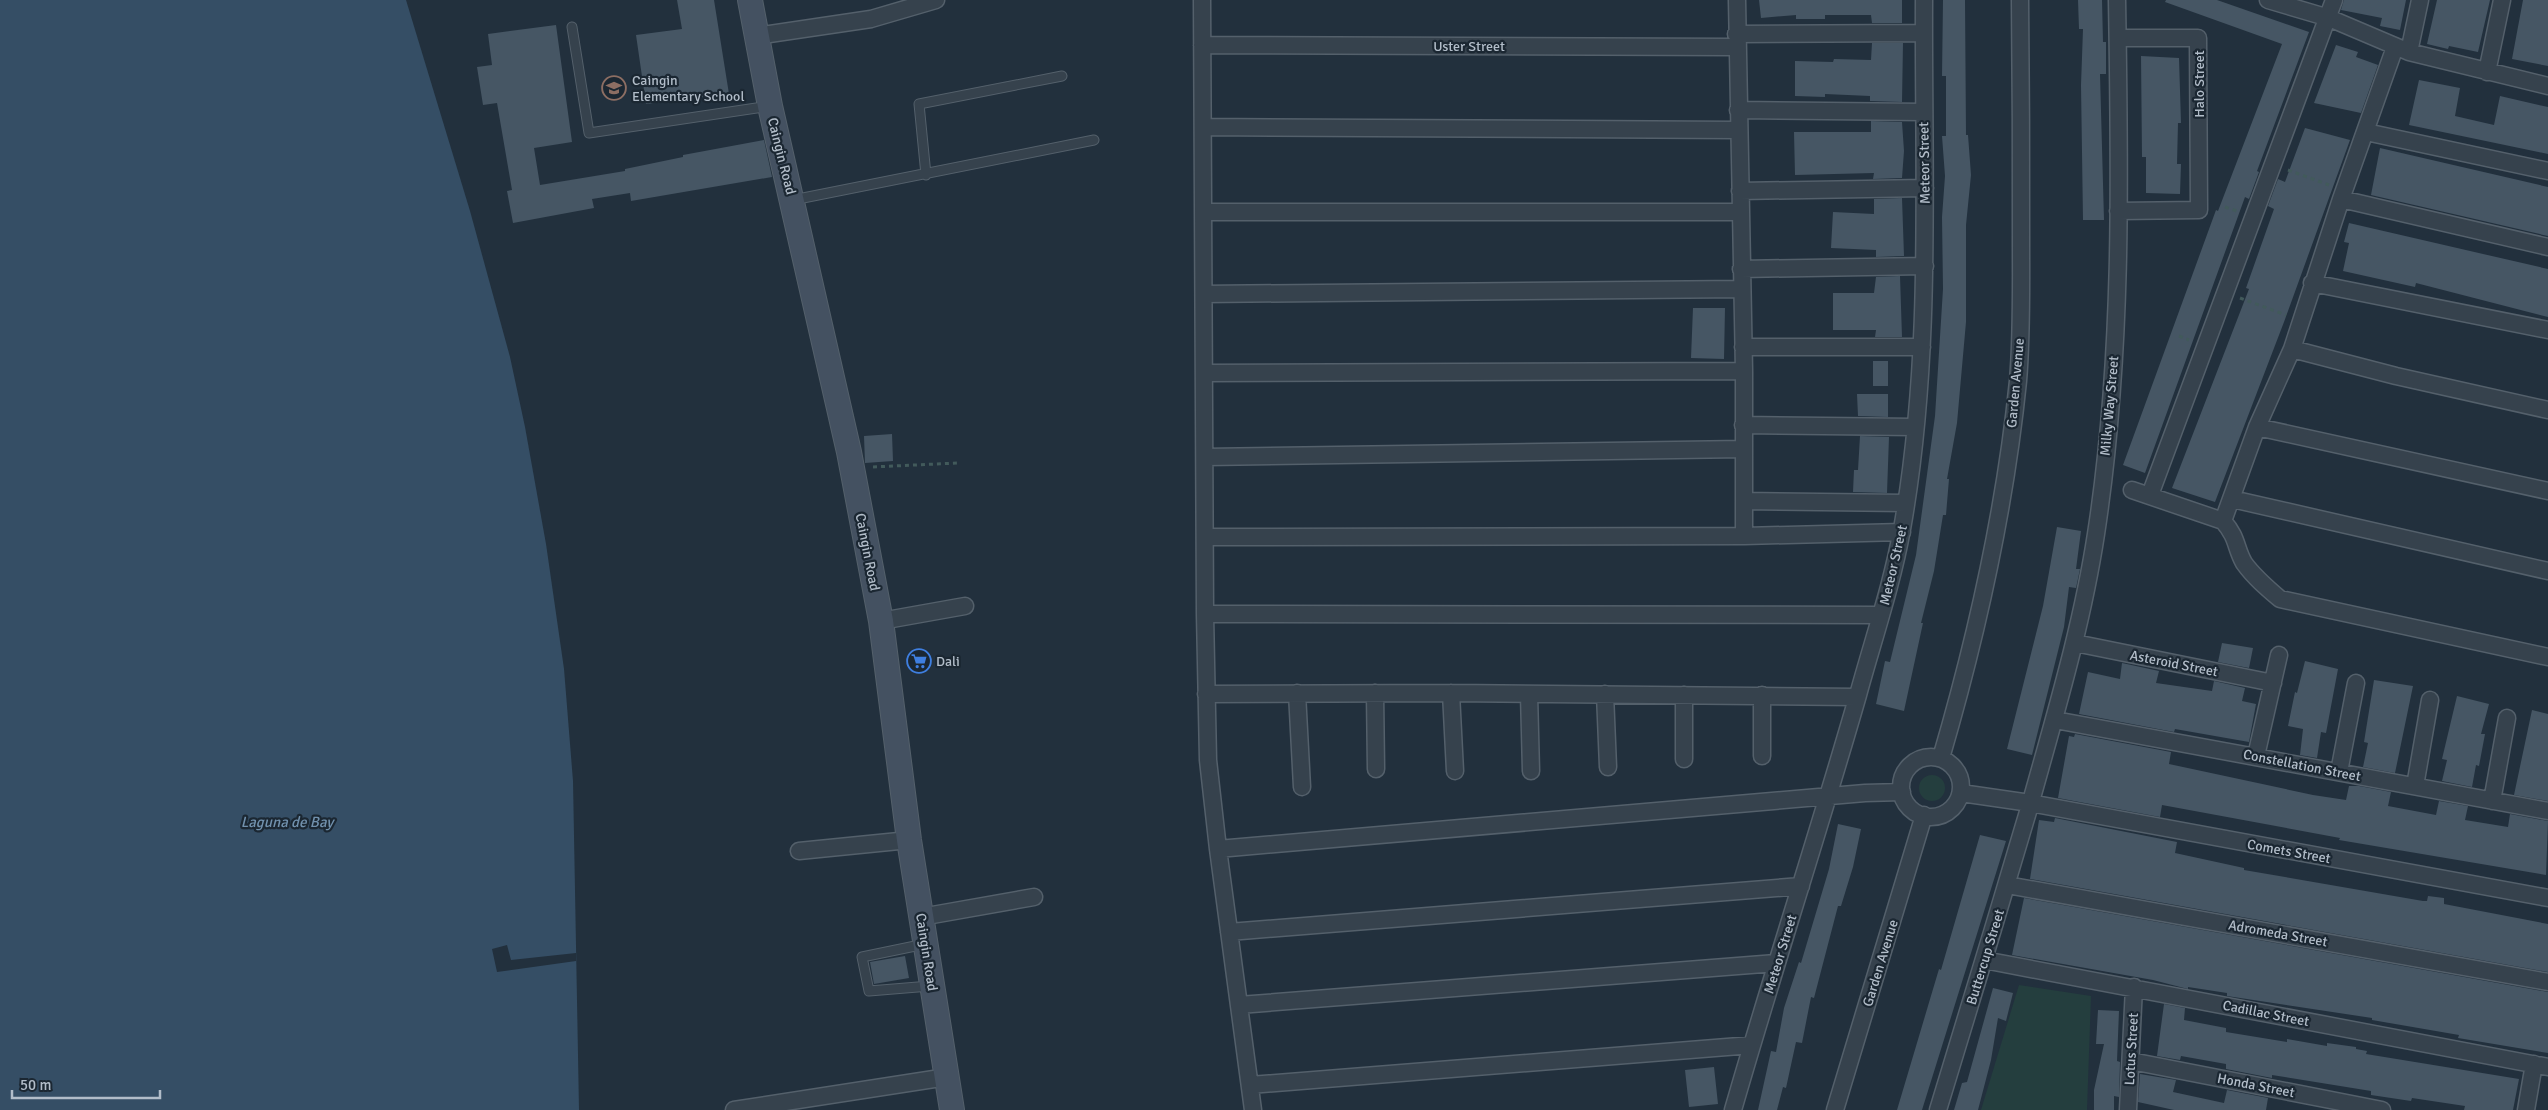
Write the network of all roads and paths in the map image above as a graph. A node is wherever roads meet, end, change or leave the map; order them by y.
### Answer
1 (750, 0) edge
2 (936, 0) edge
3 (1202, 0) edge
4 (1737, 0) edge
5 (1924, 0) edge
6 (2020, 0) edge
7 (2117, 0) edge
8 (2268, 0) edge
9 (2334, 0) edge
10 (2420, 0) edge
11 (2502, 0) edge
12 (2329, 18) junction
13 (572, 27) dead end
14 (1924, 33) junction
15 (756, 36) junction
16 (2118, 38) junction
17 (1736, 40) junction
18 (1202, 45) junction
19 (2402, 50) junction
20 (2487, 72) junction
21 (1062, 76) dead end
22 (2548, 86) edge
23 (770, 106) junction
24 (1738, 110) junction
25 (1924, 112) junction
26 (1202, 127) junction
27 (1738, 130) junction
28 (2366, 132) junction
29 (1094, 140) dead end
30 (2274, 164) junction
31 (2548, 171) edge
32 (926, 176) junction
33 (1924, 188) junction
34 (1740, 191) junction
35 (2342, 195) junction
36 (793, 200) junction
37 (2118, 211) junction
38 (1203, 212) junction
39 (1740, 212) junction
40 (2548, 247) edge
41 (1925, 266) junction
42 (1741, 269) junction
43 (2312, 283) junction
44 (1742, 290) junction
45 (2226, 293) junction
46 (1204, 294) junction
47 (2300, 320) junction
48 (2548, 330) edge
49 (1743, 347) junction
50 (1922, 347) junction
51 (2292, 349) junction
52 (1744, 371) junction
53 (1205, 373) junction
54 (2548, 410) edge
55 (1743, 425) junction
56 (1915, 427) junction
57 (2257, 427) junction
58 (1743, 449) junction
59 (1206, 456) junction
60 (957, 463) dead end
61 (852, 468) junction
62 (2132, 490) dead end
63 (2548, 491) edge
64 (2150, 495) junction
65 (2232, 499) junction
66 (1744, 501) junction
67 (1906, 503) junction
68 (2223, 521) junction
69 (1902, 532) junction
70 (1744, 536) junction
71 (1206, 537) junction
72 (2548, 571) edge
73 (965, 606) dead end
74 (1205, 614) junction
75 (1881, 615) junction
76 (881, 621) junction
77 (2074, 643) junction
78 (2278, 655) dead end
79 (2548, 657) edge
80 (2356, 682) dead end
81 (2272, 683) junction
82 (1297, 693) junction
83 (1375, 693) junction
84 (1452, 693) junction
85 (1206, 694) junction
86 (1529, 694) junction
87 (1605, 694) junction
88 (1684, 695) junction
89 (1762, 695) junction
90 (1857, 696) junction
91 (2430, 700) dead end
92 (2507, 718) dead end
93 (2055, 720) junction
94 (1762, 756) dead end
95 (2256, 756) junction
96 (1941, 758) junction
97 (1684, 759) dead end
98 (1608, 766) dead end
99 (1376, 769) dead end
100 (1455, 771) dead end
101 (1531, 771) dead end
102 (2338, 772) junction
103 (2415, 786) junction
104 (1302, 787) dead end
105 (1902, 792) junction
106 (1961, 793) junction
107 (1830, 796) junction
108 (2492, 801) junction
109 (2030, 803) junction
110 (2548, 811) edge
111 (1924, 815) junction
112 (909, 840) junction
113 (1218, 849) junction
114 (799, 851) dead end
115 (2007, 885) junction
116 (1801, 886) junction
117 (1034, 897) dead end
118 (2548, 898) edge
119 (921, 917) junction
120 (1229, 932) junction
121 (926, 944) junction
122 (1984, 960) junction
123 (1776, 963) junction
124 (2548, 982) edge
125 (932, 985) junction
126 (2134, 988) junction
127 (1239, 1005) junction
128 (1752, 1045) junction
129 (2131, 1061) junction
130 (2541, 1066) edge
131 (947, 1077) junction
132 (1250, 1085) junction
133 (734, 1110) edge
134 (952, 1110) edge
135 (1253, 1110) edge
136 (1733, 1110) edge
137 (1835, 1110) edge
138 (1938, 1110) edge
139 (2128, 1110) edge
140 (2382, 1110) edge
141 (2526, 1110) edge

1 - 15 street, Caingin Road
2 - 15 street
3 - 18 street
4 - 17 street
5 - 14 street, Meteor Street
6 - 96 street, Garden Avenue
7 - 16 street, Milky Way Street
8 - 12 street
9 - 12 street
10 - 19 street
11 - 20 street
12 - 19 street
12 - 30 street
13 - 23 lane
14 - 17 street, Uster Street
14 - 25 street, Meteor Street
15 - 23 street, Caingin Road
16 - 37 street, Milky Way Street
16 - 37 street, Halo Street
17 - 18 street, Uster Street
17 - 24 street
18 - 26 street
19 - 20 street
19 - 28 street
20 - 22 street
21 - 32 lane
23 - 36 street, Caingin Road
24 - 25 street
24 - 27 street
25 - 33 street, Meteor Street
26 - 27 street
26 - 38 street
27 - 34 street
28 - 31 street
28 - 35 street
29 - 32 lane
30 - 35 path
30 - 45 street
32 - 36 lane
33 - 34 street
33 - 41 street, Meteor Street
34 - 39 street
35 - 40 street
35 - 43 street
36 - 61 street, Caingin Road
37 - 77 street, Milky Way Street
38 - 39 street
38 - 46 street
39 - 42 street
41 - 42 street
41 - 50 street, Meteor Street
42 - 44 street
43 - 47 street
43 - 48 street
44 - 46 street
44 - 49 street
45 - 47 path
45 - 64 street
46 - 53 street
47 - 51 street
49 - 50 street
49 - 52 street
50 - 56 street, Meteor Street
51 - 54 street
51 - 57 street
52 - 53 street
52 - 55 street
53 - 59 street
55 - 56 street
55 - 58 street
56 - 67 street, Meteor Street
57 - 63 street
57 - 65 street
58 - 59 street
58 - 66 street
59 - 71 street
60 - 61 path
61 - 76 street, Caingin Road
62 - 64 street
64 - 68 street
65 - 68 street
65 - 72 street
66 - 67 street
66 - 70 street
67 - 69 street, Meteor Street
68 - 79 street
69 - 70 street
69 - 75 street, Meteor Street
70 - 71 street
71 - 74 street
73 - 76 street
74 - 75 street
74 - 85 street
75 - 90 street, Meteor Street
76 - 112 street, Caingin Road
77 - 81 street, Asteroid Street
77 - 93 street, Milky Way Street
78 - 81 street
80 - 102 street
81 - 95 street
82 - 83 street
82 - 85 street
82 - 104 street
83 - 84 street
83 - 99 street
84 - 86 street
84 - 100 street
85 - 113 street
86 - 87 street
86 - 101 street
87 - 88 street
87 - 98 street
88 - 89 street
88 - 97 street
89 - 90 street
89 - 94 street
90 - 107 street, Meteor Street
91 - 103 street
92 - 108 street
93 - 95 street, Constellation Street
93 - 109 street, Milky Way Street
95 - 102 street, Constellation Street
96 - 105 street
96 - 106 street
102 - 103 street, Constellation Street
103 - 108 street, Constellation Street
105 - 107 street
105 - 111 street
106 - 109 street, Comets Street
106 - 111 street
107 - 113 street
107 - 116 street, Meteor Street
108 - 110 street, Constellation Street
109 - 115 street, Buttercup Street
109 - 118 street, Comets Street
111 - 137 street, Garden Avenue
112 - 114 street
112 - 119 street, Caingin Road
113 - 120 street
115 - 122 street, Buttercup Street
115 - 124 street, Adromeda Street
116 - 120 street
116 - 123 street, Meteor Street
117 - 119 street
119 - 121 street, Caingin Road
120 - 127 street
121 - 125 street, Caingin Road
121 - 125 lane
122 - 126 street, Cadillac Street
122 - 138 street, Buttercup Street
123 - 127 street
123 - 128 street, Meteor Street
125 - 131 street, Caingin Road
126 - 129 street, Lotus Street
126 - 130 street, Cadillac Street
127 - 132 street
128 - 132 street
128 - 136 street, Meteor Street
129 - 139 street, Lotus Street
129 - 140 street, Honda Street
130 - 141 street
131 - 133 street
131 - 134 street, Caingin Road
132 - 135 street

